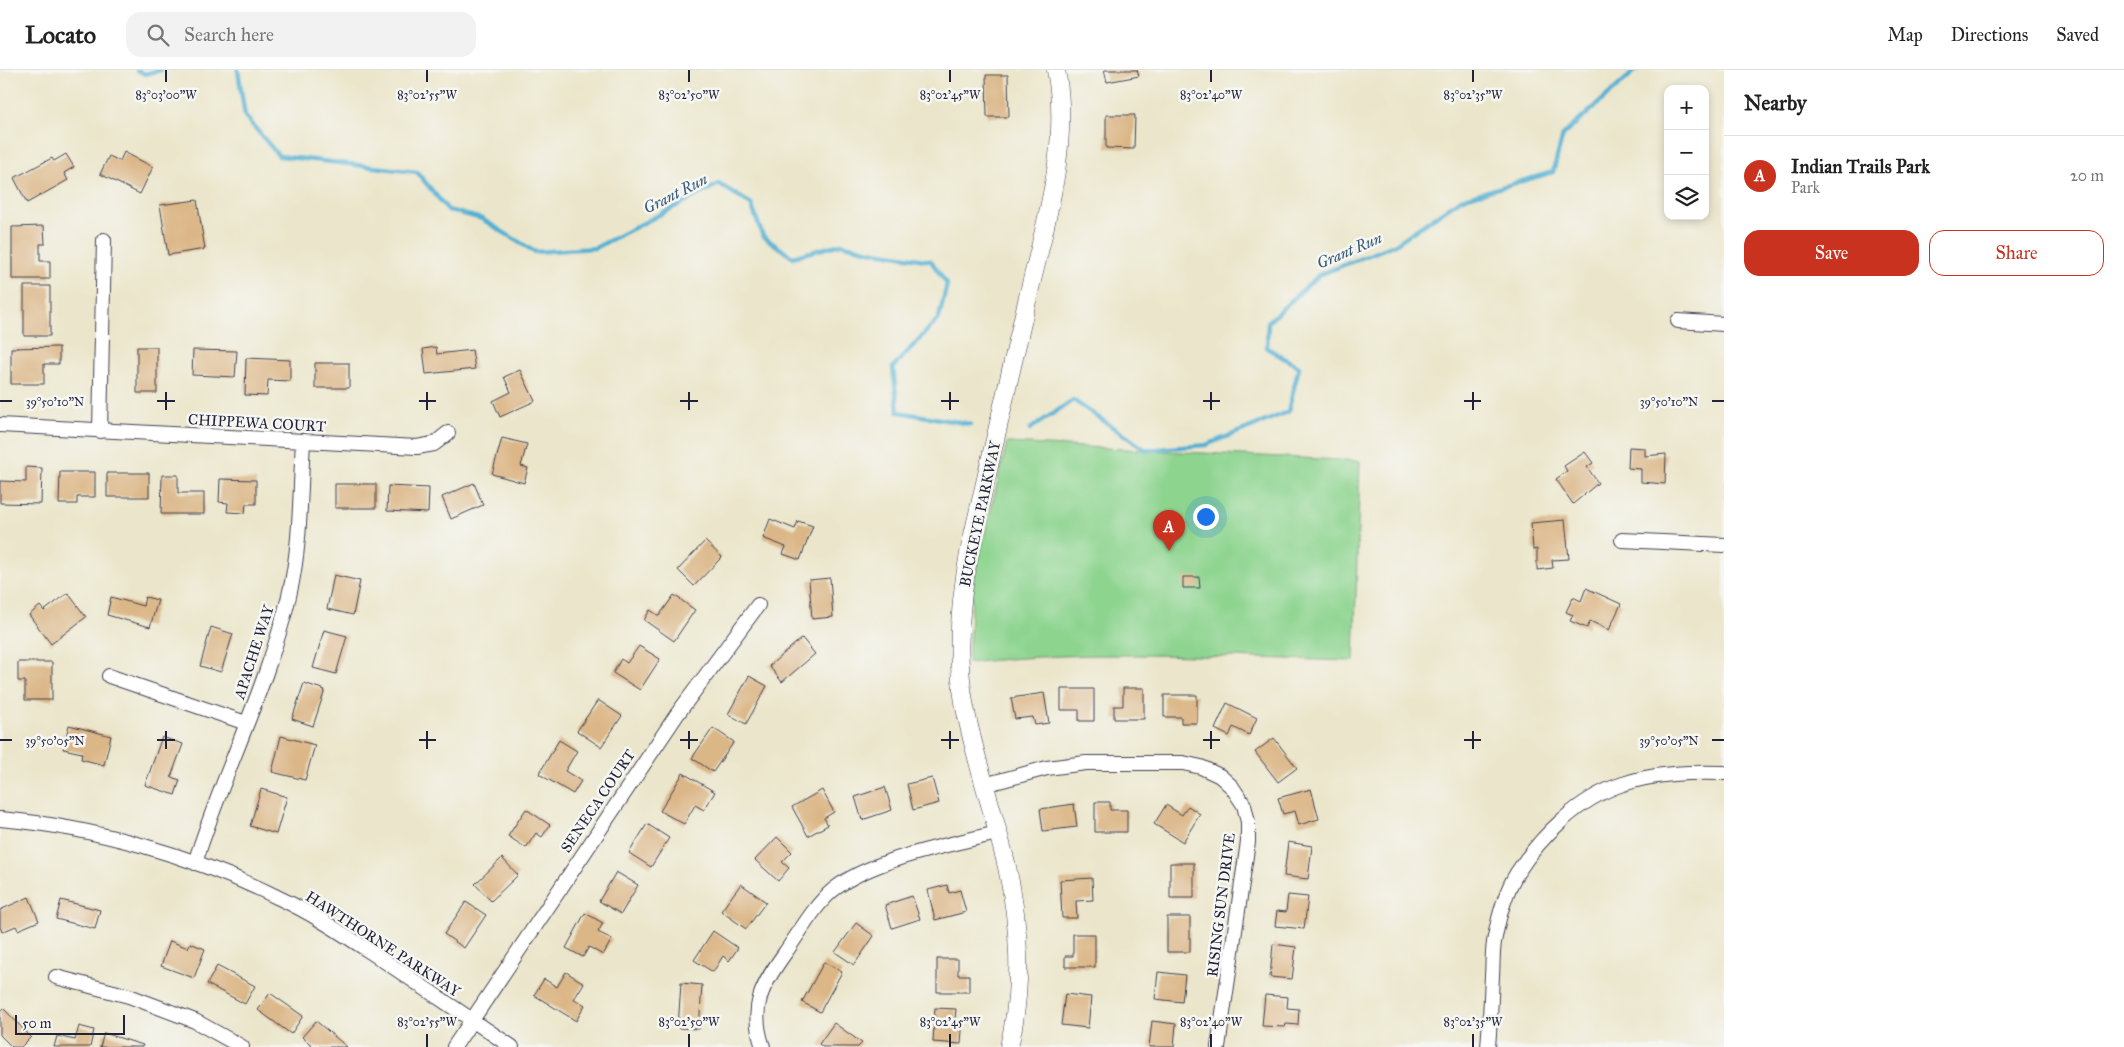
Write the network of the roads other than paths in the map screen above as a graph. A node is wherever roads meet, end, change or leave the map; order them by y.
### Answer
1 (1056, 70) edge
2 (104, 240) dead end
3 (1678, 321) dead end
4 (1724, 324) edge
5 (0, 425) edge
6 (100, 430) junction
7 (448, 433) dead end
8 (303, 441) junction
9 (1622, 540) dead end
10 (1724, 545) edge
11 (758, 604) dead end
12 (109, 676) dead end
13 (246, 723) junction
14 (1724, 773) edge
15 (984, 785) junction
16 (0, 819) edge
17 (997, 833) junction
18 (195, 863) junction
19 (56, 977) dead end
20 (472, 1020) junction
21 (242, 1047) edge
22 (454, 1047) edge
23 (512, 1047) edge
24 (763, 1047) edge
25 (1009, 1047) edge
26 (1218, 1047) edge
27 (1488, 1047) edge

1 - 15 street, BUCKEYE PARKWAY
2 - 6 street
3 - 4 street
5 - 6 street, CHIPPEWA COURT
6 - 8 street, CHIPPEWA COURT
7 - 8 street, CHIPPEWA COURT
8 - 13 street, APACHE WAY
9 - 10 street
11 - 20 street, SENECA COURT
12 - 13 street
13 - 18 street, APACHE WAY
14 - 27 street
15 - 17 street, BUCKEYE PARKWAY
15 - 26 street, RISING SUN DRIVE
16 - 18 street, HAWTHORNE PARKWAY
17 - 24 street
17 - 25 street, BUCKEYE PARKWAY
18 - 20 street, HAWTHORNE PARKWAY
19 - 21 street
20 - 22 street, SENECA COURT
20 - 23 street, HAWTHORNE PARKWAY

